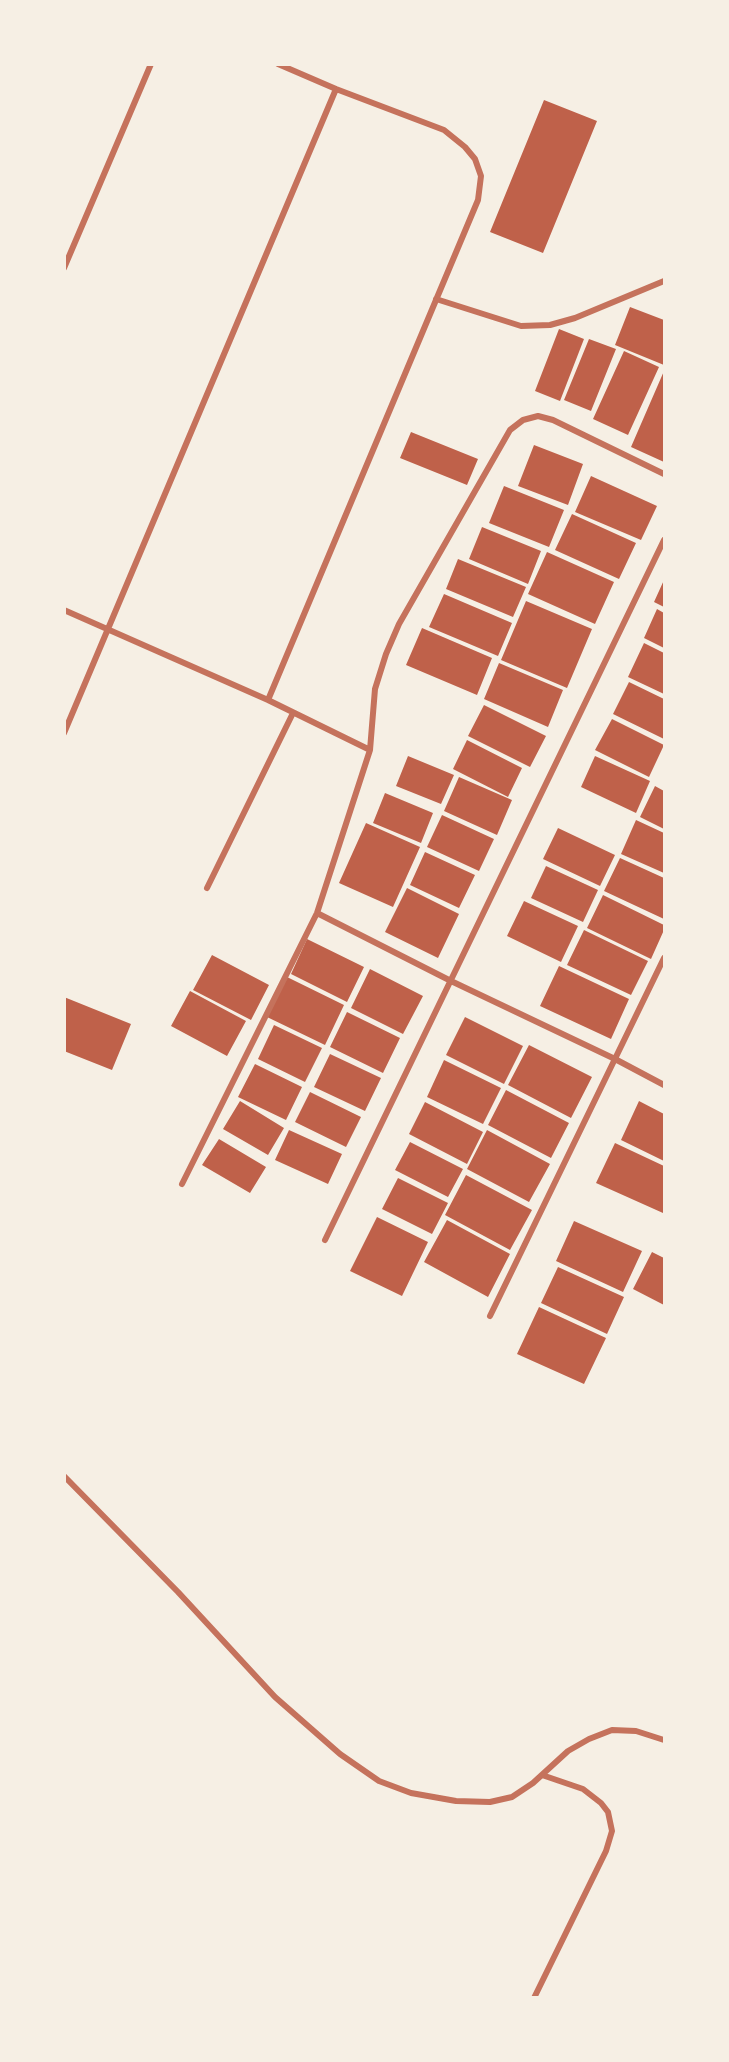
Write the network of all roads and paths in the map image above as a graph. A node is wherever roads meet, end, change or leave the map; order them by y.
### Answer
1 (151, 64) edge
2 (278, 64) edge
3 (336, 89) junction
4 (64, 268) edge
5 (664, 281) edge
6 (436, 298) junction
7 (664, 474) edge
8 (664, 540) edge
9 (64, 610) edge
10 (108, 630) junction
11 (268, 700) junction
12 (293, 713) junction
13 (64, 733) edge
14 (370, 750) junction
15 (207, 888) dead end
16 (317, 913) junction
17 (664, 958) edge
18 (451, 981) junction
19 (615, 1059) junction
20 (664, 1085) edge
21 (182, 1184) dead end
22 (325, 1240) dead end
23 (490, 1316) dead end
24 (64, 1476) edge
25 (664, 1740) edge
26 (542, 1775) junction
27 (534, 1998) edge

1 - 4 street
2 - 3 street
3 - 6 street
3 - 10 street
5 - 6 street
6 - 11 street
7 - 14 street
8 - 18 street
9 - 10 street
10 - 11 street
10 - 13 street
11 - 12 street
12 - 14 street
12 - 15 street
14 - 16 street
16 - 18 street
16 - 21 street
17 - 19 street
18 - 19 street
18 - 22 street
19 - 20 street
19 - 23 street
24 - 26 street
25 - 26 street
26 - 27 street

